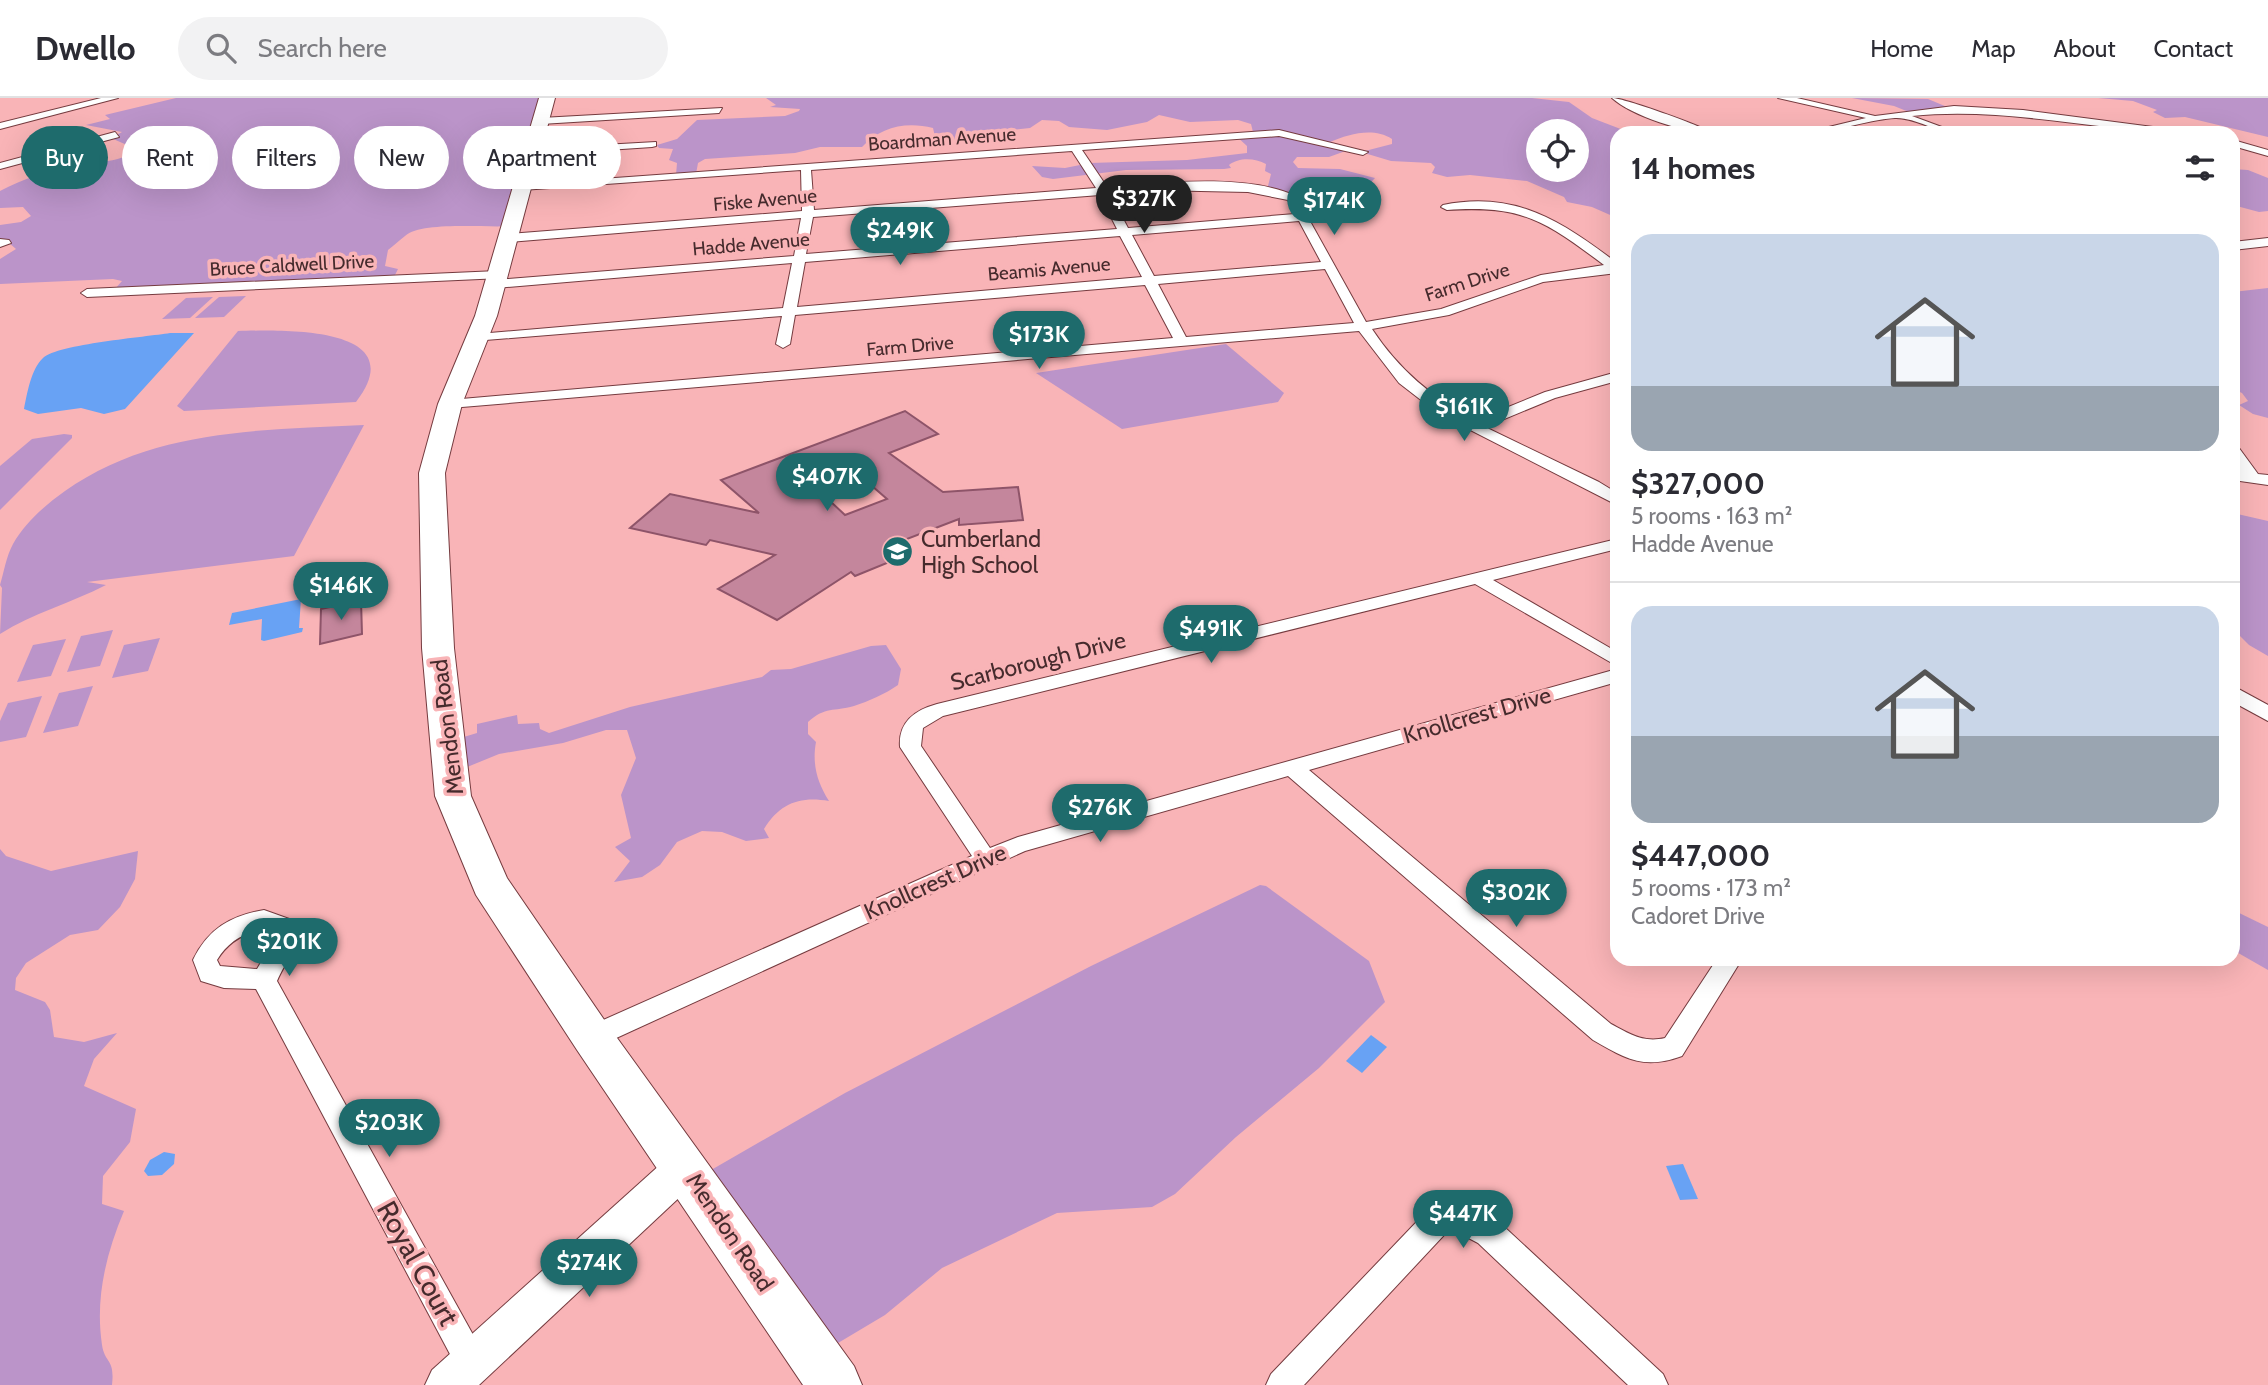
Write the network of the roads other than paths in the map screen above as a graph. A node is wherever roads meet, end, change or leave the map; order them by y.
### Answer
1 (113, 98) edge
2 (1617, 98) edge
3 (1783, 98) edge
4 (719, 110) dead end
5 (1896, 115) junction
6 (1879, 118) junction
7 (540, 124) edge
8 (0, 126) edge
9 (1686, 126) edge
10 (1842, 126) edge
11 (1931, 126) edge
12 (2134, 126) edge
13 (115, 135) dead end
14 (652, 144) dead end
15 (2240, 145) edge
16 (1075, 147) junction
17 (1363, 152) dead end
18 (2268, 153) edge
19 (0, 166) edge
20 (806, 167) junction
21 (621, 180) edge
22 (521, 189) edge
23 (1102, 191) junction
24 (1447, 207) dead end
25 (808, 214) junction
26 (1303, 216) junction
27 (1123, 232) junction
28 (2240, 233) edge
29 (509, 238) junction
30 (2265, 242) edge
31 (2240, 245) edge
32 (797, 259) junction
33 (1610, 263) edge
34 (1331, 265) junction
35 (1610, 269) edge
36 (497, 280) junction
37 (1150, 280) junction
38 (87, 293) dead end
39 (789, 311) junction
40 (1361, 324) junction
41 (478, 338) junction
42 (1181, 341) junction
43 (783, 345) dead end
44 (1610, 378) edge
45 (450, 404) junction
46 (1474, 427) junction
47 (2240, 458) edge
48 (2240, 476) edge
49 (2260, 479) edge
50 (1610, 496) edge
51 (1610, 546) edge
52 (1479, 579) junction
53 (1610, 656) edge
54 (1610, 677) edge
55 (2240, 700) edge
56 (2268, 714) edge
57 (1293, 768) junction
58 (985, 858) junction
59 (1726, 966) edge
60 (264, 981) dead end
61 (592, 1037) junction
62 (685, 1167) junction
63 (459, 1373) edge
64 (835, 1385) edge
65 (1282, 1385) edge
66 (1653, 1385) edge

1 - 8 street
2 - 9 street
3 - 6 street
4 - 7 street
5 - 6 street
5 - 11 street
5 - 12 street
6 - 10 street
7 - 14 street
13 - 19 street
15 - 18 street
16 - 17 street, Boardman Avenue
16 - 20 street, Boardman Avenue
16 - 23 street
20 - 21 street, Boardman Avenue
20 - 25 street
22 - 29 main road, Mendon Road
23 - 25 street, Fiske Avenue
23 - 26 street, Fiske Avenue
23 - 27 street
24 - 33 street
25 - 29 street, Fiske Avenue
25 - 32 street
26 - 27 street, Hadde Avenue
26 - 34 street
27 - 32 street, Hadde Avenue
27 - 37 street
28 - 30 street
29 - 36 main road, Mendon Road
30 - 31 street
32 - 36 street, Hadde Avenue
32 - 39 street
34 - 37 street, Beamis Avenue
34 - 40 street
35 - 40 street, Farm Drive
36 - 38 street, Bruce Caldwell Drive
36 - 41 main road, Mendon Road
37 - 39 street, Beamis Avenue
37 - 42 street
39 - 41 street, Beamis Avenue
39 - 43 street
40 - 42 street, Farm Drive
40 - 46 street
41 - 45 main road, Mendon Road
42 - 45 street, Farm Drive
44 - 46 street
45 - 61 main road, Mendon Road
46 - 50 street
47 - 49 street
48 - 49 street
51 - 52 street, Scarborough Drive
52 - 53 street
52 - 58 street, Scarborough Drive
54 - 57 street, Knollcrest Drive
55 - 56 street
57 - 58 street, Knollcrest Drive
57 - 59 street
58 - 61 street, Knollcrest Drive
60 - 63 street, Royal Court
61 - 62 main road, Mendon Road
62 - 63 street
62 - 64 main road, Mendon Road
65 - 66 street

